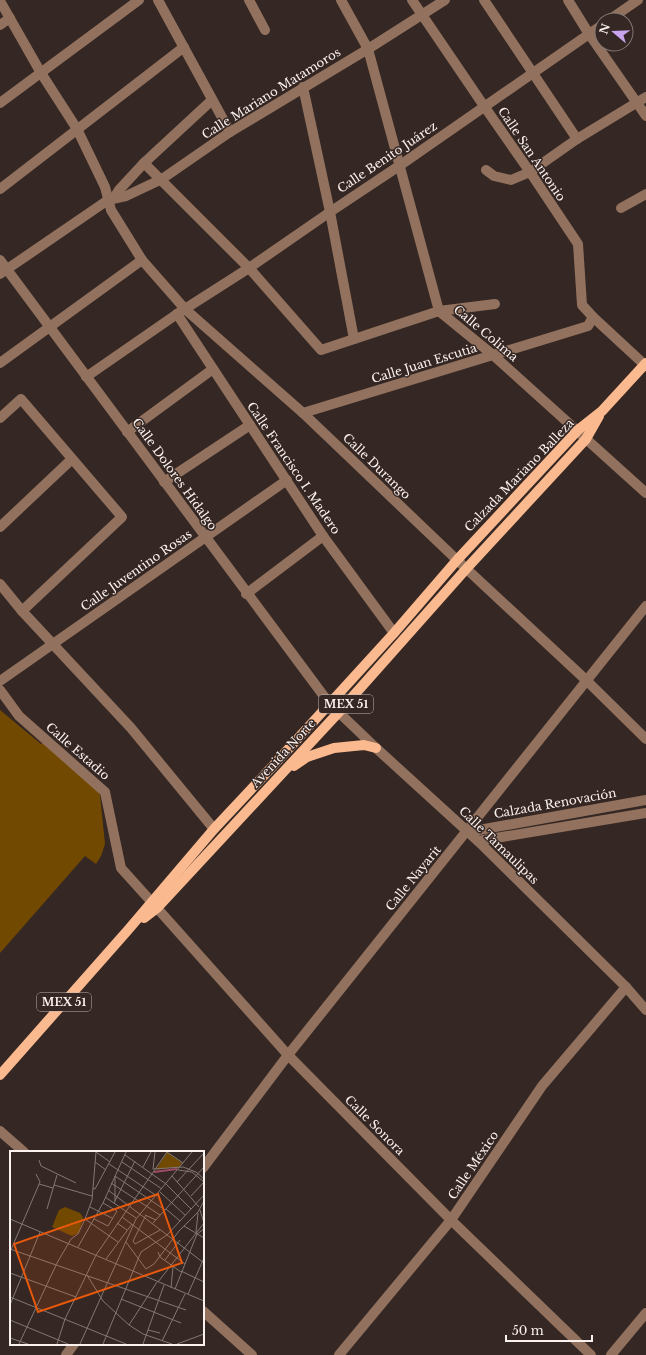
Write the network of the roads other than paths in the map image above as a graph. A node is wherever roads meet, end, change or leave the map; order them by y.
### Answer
1 (139, 0) edge
2 (158, 0) edge
3 (249, 0) edge
4 (341, 0) edge
5 (412, 0) edge
6 (445, 0) edge
7 (484, 0) edge
8 (568, 0) edge
9 (638, 0) edge
10 (0, 1) edge
11 (621, 12) edge
12 (422, 16) junction
13 (10, 18) junction
14 (0, 25) edge
15 (265, 30) dead end
16 (594, 31) edge
17 (589, 34) junction
18 (184, 47) junction
19 (368, 49) junction
20 (41, 72) junction
21 (533, 74) junction
22 (303, 87) junction
23 (646, 97) edge
24 (212, 100) junction
25 (0, 103) edge
26 (637, 103) junction
27 (484, 106) junction
28 (646, 116) edge
29 (76, 129) junction
30 (230, 132) junction
31 (578, 139) junction
32 (144, 163) junction
33 (400, 166) junction
34 (486, 170) dead end
35 (530, 172) junction
36 (162, 180) junction
37 (0, 189) edge
38 (646, 194) edge
39 (111, 199) junction
40 (621, 208) dead end
41 (330, 212) junction
42 (0, 260) edge
43 (142, 260) junction
44 (249, 268) junction
45 (4, 272) edge
46 (495, 304) dead end
47 (181, 311) junction
48 (439, 311) junction
49 (593, 317) junction
50 (50, 327) junction
51 (354, 339) junction
52 (493, 355) junction
53 (0, 363) edge
54 (646, 364) edge
55 (213, 369) junction
56 (86, 377) junction
57 (602, 411) junction
58 (303, 413) junction
59 (0, 418) edge
60 (250, 425) junction
61 (578, 430) junction
62 (127, 432) junction
63 (586, 438) junction
64 (72, 459) junction
65 (286, 480) junction
66 (164, 482) junction
67 (646, 493) edge
68 (0, 527) edge
69 (323, 536) junction
70 (205, 537) junction
71 (457, 560) junction
72 (467, 568) junction
73 (0, 584) edge
74 (246, 594) junction
75 (646, 606) edge
76 (22, 611) junction
77 (394, 633) junction
78 (54, 644) junction
79 (586, 680) junction
80 (0, 681) edge
81 (0, 690) edge
82 (329, 703) junction
83 (339, 712) junction
84 (646, 739) edge
85 (376, 748) junction
86 (281, 774) junction
87 (646, 800) edge
88 (646, 813) edge
89 (214, 829) junction
90 (468, 832) junction
91 (478, 841) junction
92 (177, 887) junction
93 (154, 905) junction
94 (626, 987) junction
95 (646, 1010) edge
96 (288, 1055) junction
97 (0, 1075) edge
98 (0, 1131) edge
99 (23, 1151) edge
100 (204, 1167) edge
101 (451, 1220) junction
102 (204, 1312) edge
103 (646, 1313) edge
104 (73, 1345) edge
105 (66, 1355) edge
106 (252, 1355) edge
107 (339, 1355) edge
108 (591, 1355) edge
109 (611, 1355) edge

1 - 20 street
2 - 18 street
3 - 15 street
4 - 19 street, Calle Colima
5 - 12 street, Calle San Antonio
6 - 12 street, Calle Mariano Matamoros
7 - 21 street
8 - 17 street
9 - 11 street
10 - 13 street, Calle Durango
12 - 19 street, Calle Mariano Matamoros
12 - 27 street, Calle San Antonio
13 - 14 street
13 - 20 street, Calle Durango
16 - 17 street, Calle Benito Juárez
17 - 21 street, Calle Benito Juárez
17 - 26 street
18 - 24 street
18 - 29 street
19 - 22 street, Calle Mariano Matamoros
19 - 33 street, Calle Colima
20 - 25 street
20 - 29 street, Calle Durango
21 - 27 street, Calle Benito Juárez
21 - 31 street
22 - 30 street, Calle Mariano Matamoros
22 - 41 street
23 - 26 street
24 - 30 street
24 - 32 street
26 - 28 street
26 - 31 street
27 - 33 street, Calle Benito Juárez
27 - 35 street, Calle San Antonio
29 - 37 street
29 - 39 street, Calle Durango
30 - 36 street, Calle Mariano Matamoros
31 - 35 street
32 - 36 street
32 - 39 street
33 - 41 street, Calle Benito Juárez
33 - 48 street, Calle Colima
34 - 35 street
35 - 49 street, Calle San Antonio
36 - 39 street, Calle Mariano Matamoros
36 - 44 street
38 - 40 street
39 - 43 street, Calle Durango
39 - 45 street
41 - 44 street, Calle Benito Juárez
41 - 51 street
42 - 45 street, Calle Dolores Hidalgo
43 - 47 street, Calle Durango
43 - 50 street
44 - 47 street, Calle Benito Juárez
44 - 51 street
45 - 50 street, Calle Dolores Hidalgo
46 - 48 street
47 - 55 street, Calle Francisco I. Madero
47 - 56 street, Calle Benito Juárez
47 - 58 street, Calle Durango
48 - 51 street
48 - 52 street, Calle Colima
49 - 52 street, Calle Juan Escutia
49 - 54 street, Calle San Antonio
50 - 53 street
50 - 56 street, Calle Dolores Hidalgo
52 - 58 street, Calle Juan Escutia
52 - 61 street, Calle Colima
54 - 57 main road, Calzada Mariano Balleza / MEX 51
55 - 60 street, Calle Francisco I. Madero
55 - 62 street
56 - 62 street, Calle Dolores Hidalgo
57 - 61 main road, Calzada Mariano Balleza / MEX 51
57 - 63 main road, Calzada Mariano Balleza / MEX 51
58 - 71 street, Calle Durango
59 - 64 street
60 - 65 street, Calle Francisco I. Madero
60 - 66 street
61 - 63 street, Calle Colima
61 - 71 main road, Calzada Mariano Balleza / MEX 51
62 - 66 street, Calle Dolores Hidalgo
63 - 67 street, Calle Colima
63 - 72 main road, Calzada Mariano Balleza / MEX 51
64 - 68 street
64 - 76 street
65 - 69 street, Calle Francisco I. Madero
65 - 70 street, Calle Juventino Rosas
66 - 70 street, Calle Dolores Hidalgo
69 - 74 street
69 - 77 street, Calle Francisco I. Madero
70 - 74 street, Calle Dolores Hidalgo
70 - 78 street, Calle Juventino Rosas
71 - 72 street, Calle Durango
71 - 77 main road, Avenida Norte / MEX 51
72 - 79 street, Calle Durango
72 - 83 main road, Avenida Norte / MEX 51
73 - 76 street
74 - 82 street, Calle Dolores Hidalgo
75 - 79 street, Calle Nayarit
76 - 78 street
77 - 82 main road, Avenida Norte / MEX 51
78 - 80 street, Calle Juventino Rosas
78 - 89 street
79 - 84 street, Calle Durango
79 - 90 street, Calle Nayarit
81 - 93 street, Calle Estadio
82 - 83 street, Calle Tamaulipas
82 - 89 main road, Avenida Norte / MEX 51
83 - 85 street, Calle Tamaulipas
83 - 86 main road, Avenida Norte / MEX 51
85 - 86 main road
85 - 90 street, Calle Tamaulipas
86 - 92 main road, Avenida Norte / MEX 51
87 - 90 street, Calzada Renovación
88 - 91 street, Calzada Renovación
89 - 92 main road
89 - 93 main road, Avenida Norte / MEX 51
90 - 91 street, Calle Tamaulipas
90 - 96 street, Calle Nayarit
91 - 94 street, Calle Tamaulipas
92 - 93 main road, Avenida Norte / MEX 51
93 - 96 street, Calle Sonora
93 - 97 main road, Avenida Norte / MEX 51
94 - 95 street, Calle Tamaulipas
94 - 101 street, Calle México
96 - 100 street, Calle Nayarit
96 - 101 street, Calle Sonora
98 - 99 street
101 - 107 street, Calle México
101 - 108 street, Calle Sonora
102 - 106 street
103 - 109 street
104 - 105 street

